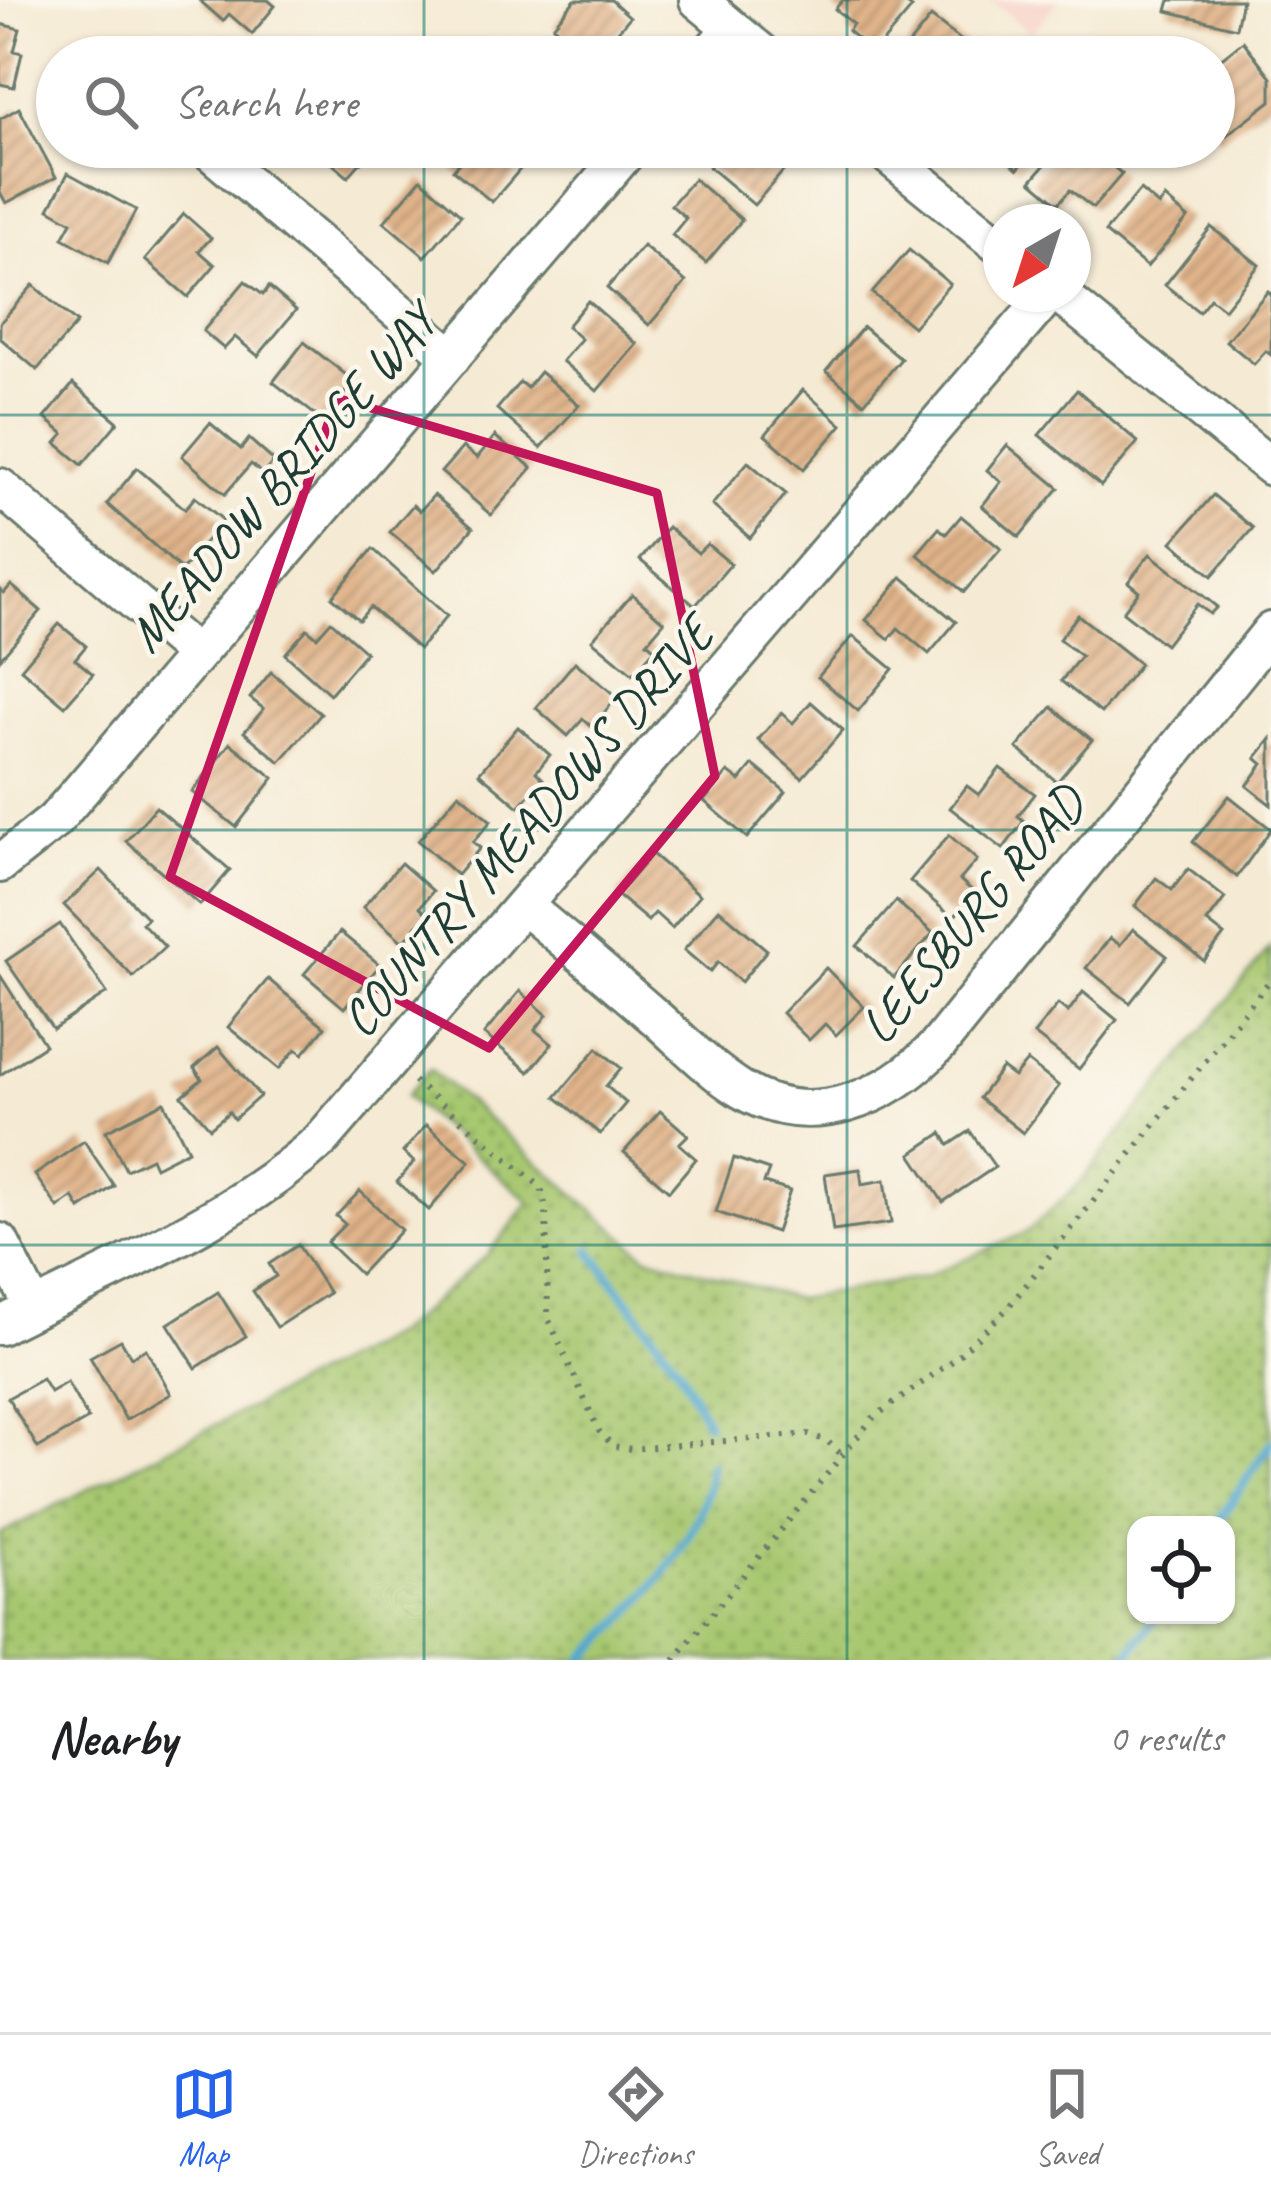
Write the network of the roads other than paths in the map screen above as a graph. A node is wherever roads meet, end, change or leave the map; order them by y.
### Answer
1 (698, 0) edge
2 (731, 28) junction
3 (724, 36) edge
4 (741, 36) edge
5 (230, 168) edge
6 (613, 168) edge
7 (904, 168) edge
8 (983, 232) edge
9 (1034, 312) edge
10 (1081, 312) edge
11 (452, 357) junction
12 (1271, 467) edge
13 (0, 487) edge
14 (1271, 632) edge
15 (196, 654) junction
16 (0, 864) edge
17 (524, 906) junction
18 (0, 1243) edge
19 (34, 1309) junction
20 (0, 1326) edge

1 - 2 street
2 - 3 street
2 - 4 street
5 - 11 street
6 - 11 street, MEADOW BRIDGE WAY
7 - 8 street
9 - 17 street, COUNTRY MEADOWS DRIVE
10 - 12 street
11 - 15 street, MEADOW BRIDGE WAY
13 - 15 street
14 - 17 street, LEESBURG ROAD
15 - 16 street, MEADOW BRIDGE WAY
17 - 19 street, COUNTRY MEADOWS DRIVE
18 - 19 street
19 - 20 street, COUNTRY MEADOWS DRIVE

